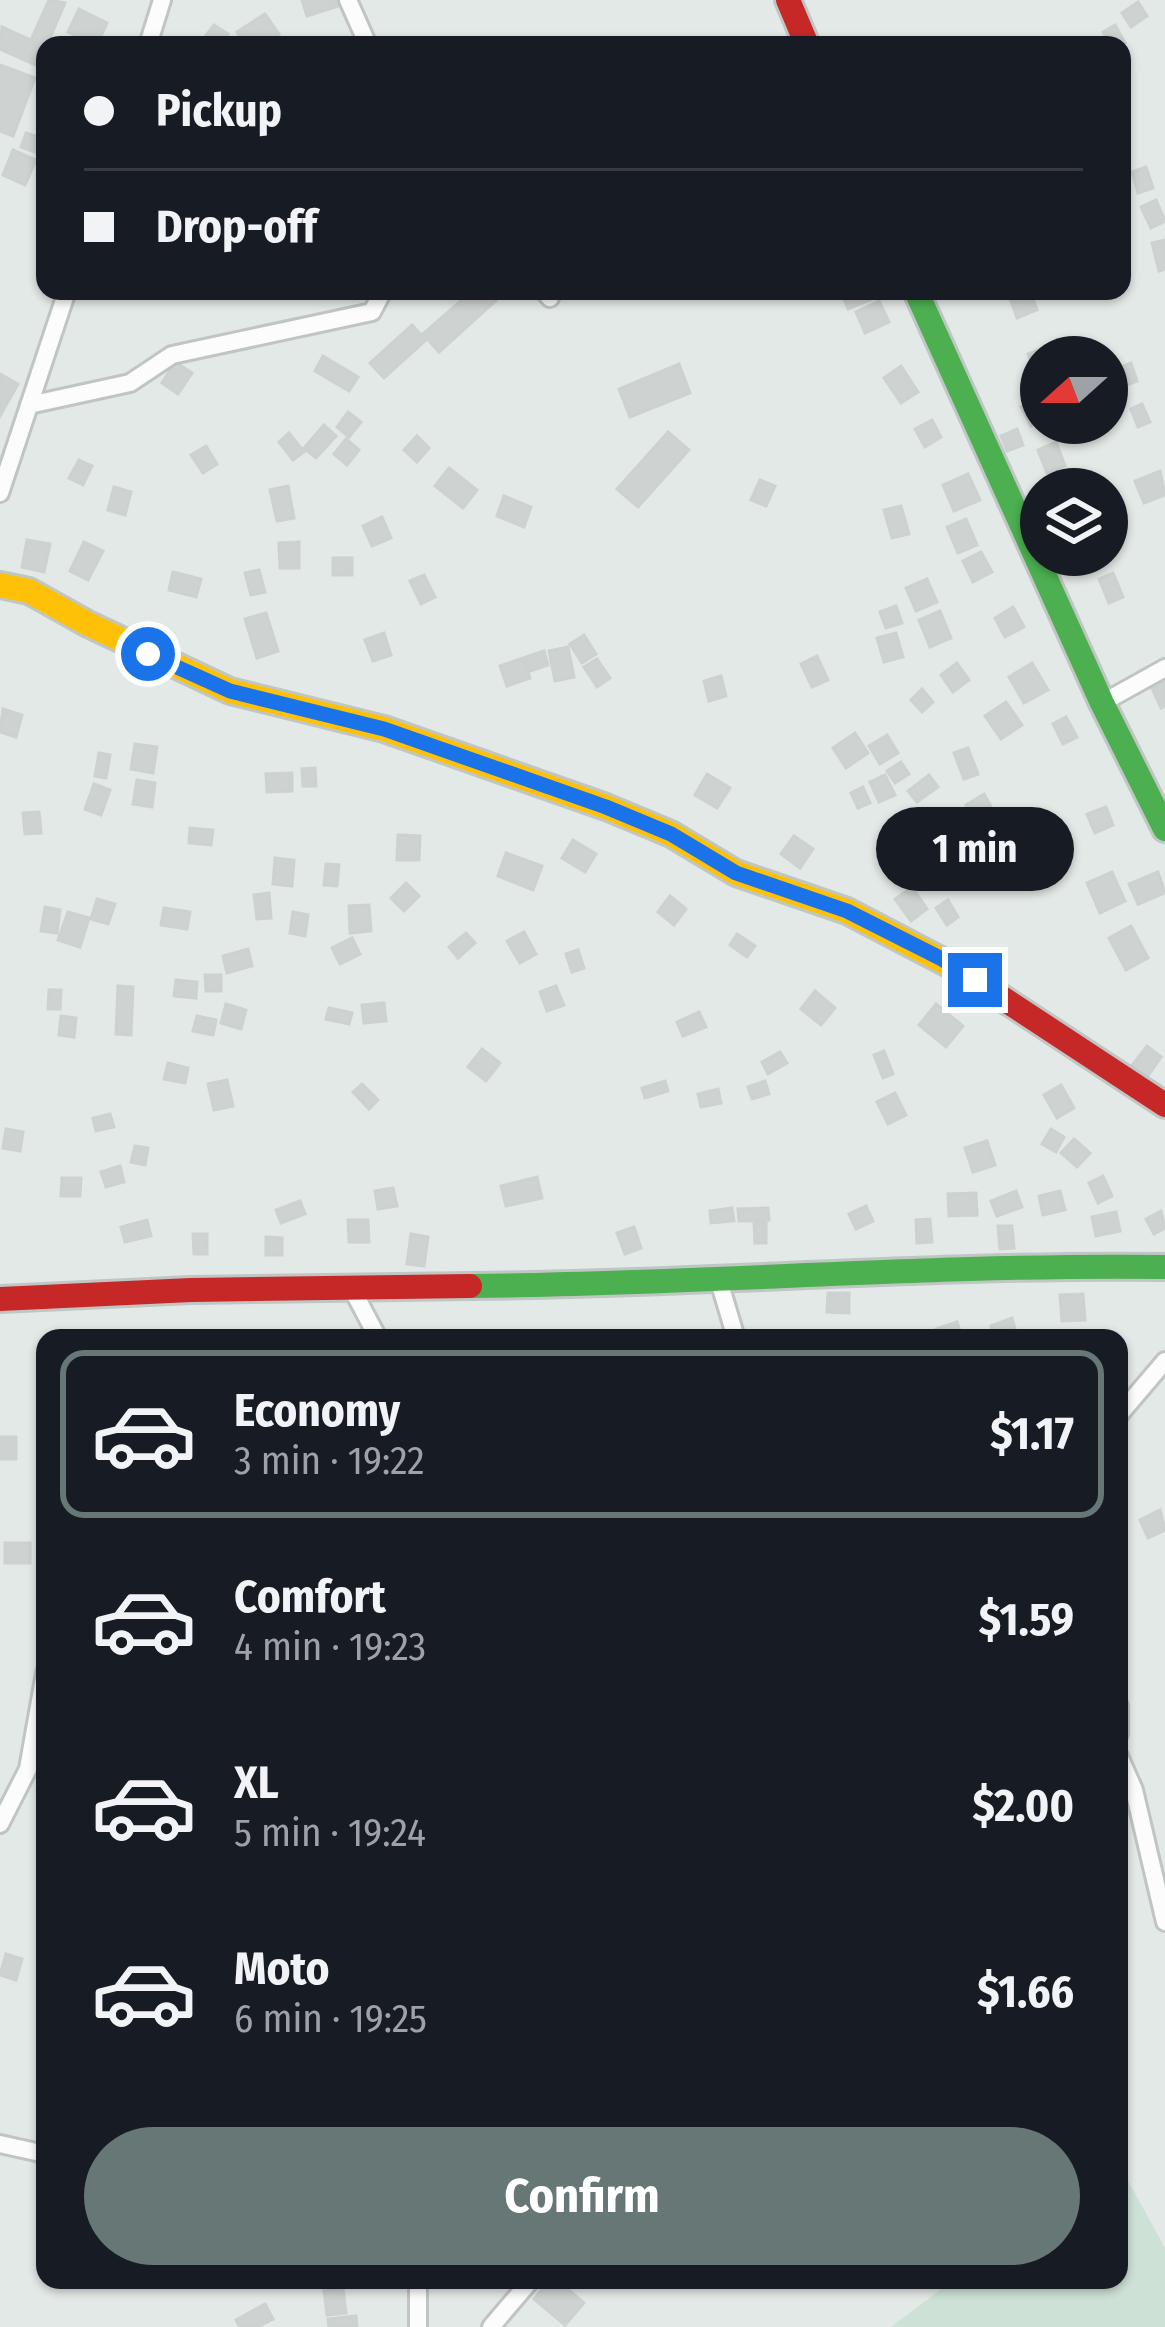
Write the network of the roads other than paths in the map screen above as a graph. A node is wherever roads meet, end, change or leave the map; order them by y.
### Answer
1 (162, 0) edge
2 (348, 0) edge
3 (788, 0) edge
4 (151, 36) edge
5 (364, 36) edge
6 (803, 36) edge
7 (64, 300) edge
8 (378, 300) edge
9 (920, 300) edge
10 (29, 405) junction
11 (0, 493) edge
12 (0, 584) edge
13 (1165, 668) edge
14 (1102, 703) junction
15 (1165, 829) edge
16 (1165, 1106) edge
17 (1165, 1267) edge
18 (719, 1281) junction
19 (351, 1287) junction
20 (0, 1299) edge
21 (373, 1329) edge
22 (733, 1329) edge
23 (1165, 1360) edge
24 (1128, 1404) edge
25 (36, 1724) edge
26 (1128, 1776) edge
27 (0, 1824) edge
28 (1165, 1922) edge
29 (0, 2144) edge
30 (36, 2152) edge
31 (418, 2289) edge
32 (523, 2289) edge
33 (418, 2327) edge
34 (490, 2327) edge

1 - 4 street
2 - 5 street
3 - 6 street
7 - 10 street
8 - 10 street
9 - 14 street
10 - 11 street
12 - 16 street
13 - 14 street
14 - 15 street
17 - 18 street
18 - 19 street
18 - 22 street
19 - 20 street
19 - 21 street
23 - 24 street
25 - 27 street
26 - 28 street
29 - 30 street
31 - 33 street
32 - 34 street

